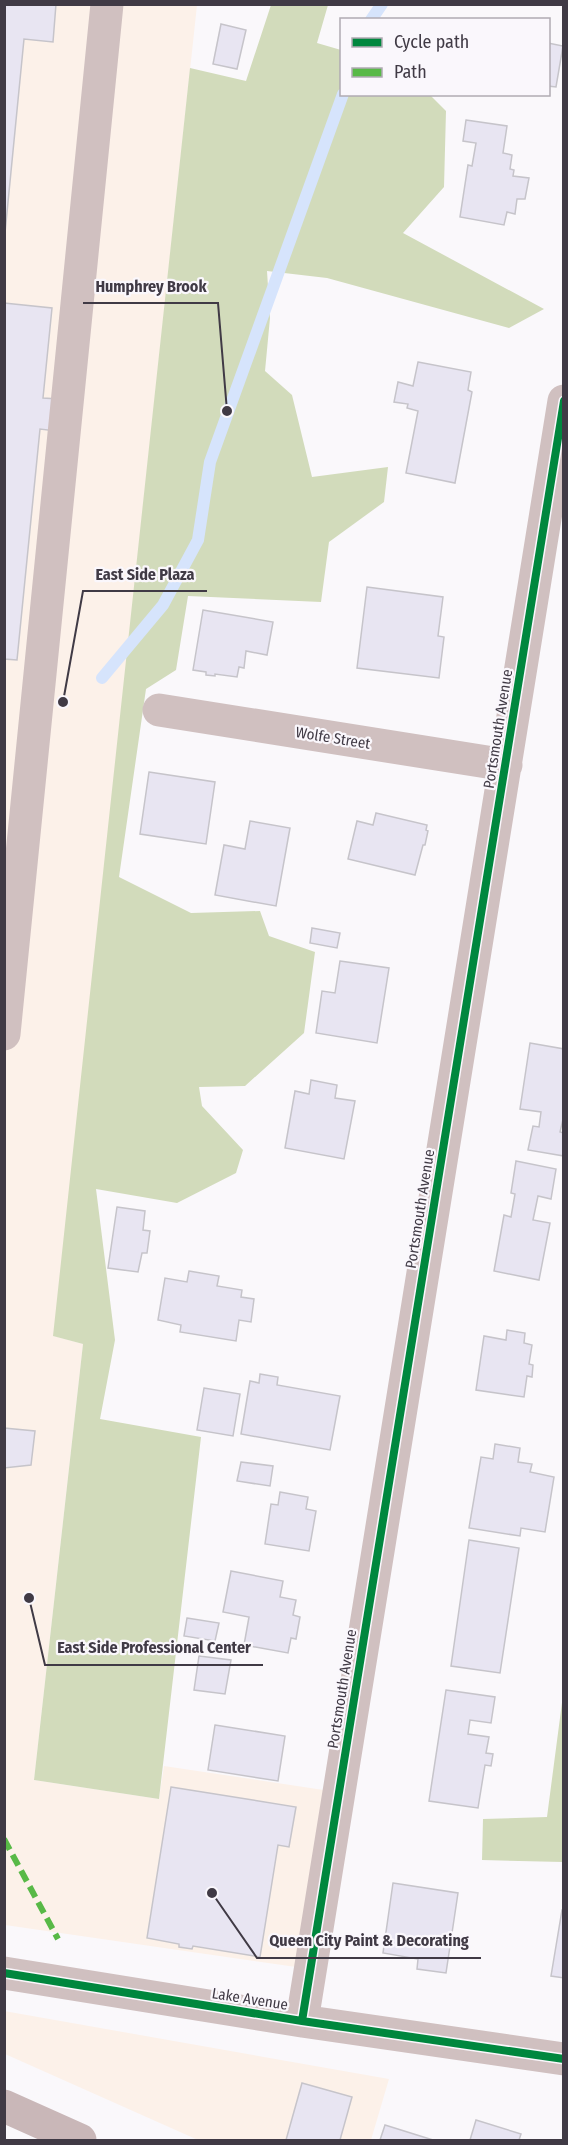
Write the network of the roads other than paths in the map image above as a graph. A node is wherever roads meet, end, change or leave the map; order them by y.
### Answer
1 (107, 4) edge
2 (564, 401) edge
3 (159, 710) dead end
4 (506, 765) junction
5 (4, 1034) edge
6 (4, 1973) edge
7 (302, 2021) junction
8 (564, 2059) edge
9 (4, 2106) edge
10 (80, 2140) edge

1 - 5 street
2 - 4 street, Portsmouth Avenue
3 - 4 street, Wolfe Street
4 - 7 street, Portsmouth Avenue
6 - 7 street, Lake Avenue
7 - 8 street, Lake Avenue
9 - 10 main road

